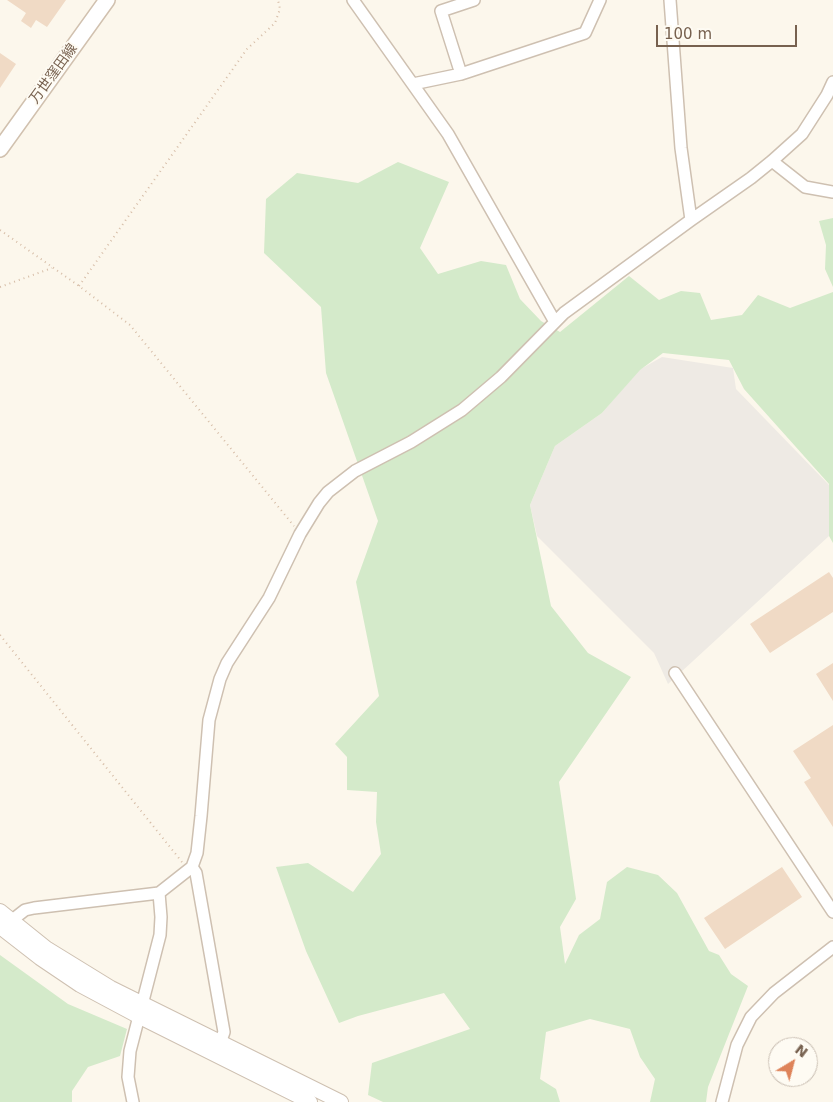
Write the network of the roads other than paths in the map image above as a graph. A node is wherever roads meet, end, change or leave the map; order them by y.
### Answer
1 (108, 0) edge
2 (353, 0) edge
3 (474, 0) edge
4 (600, 0) edge
5 (670, 0) edge
6 (461, 74) junction
7 (833, 82) edge
8 (413, 84) junction
9 (0, 149) edge
10 (772, 161) junction
11 (833, 192) edge
12 (691, 220) junction
13 (554, 322) junction
14 (675, 672) dead end
15 (190, 868) junction
16 (159, 893) junction
17 (0, 911) edge
18 (833, 912) edge
19 (6, 924) edge
20 (833, 947) edge
21 (140, 1010) junction
22 (220, 1043) junction
23 (133, 1102) edge
24 (310, 1102) edge
25 (341, 1102) edge
26 (722, 1102) edge

1 - 9 main road, 万世窪田線
2 - 8 street
3 - 6 street
4 - 6 street
5 - 12 street
6 - 8 street
7 - 10 street
8 - 13 street
10 - 11 street
10 - 12 street
12 - 13 street
13 - 15 street
14 - 18 street
15 - 16 street
15 - 22 street
16 - 19 street
16 - 21 street
17 - 19 street
19 - 21 street
20 - 26 street
21 - 22 street
21 - 23 street
21 - 24 street
22 - 25 street

